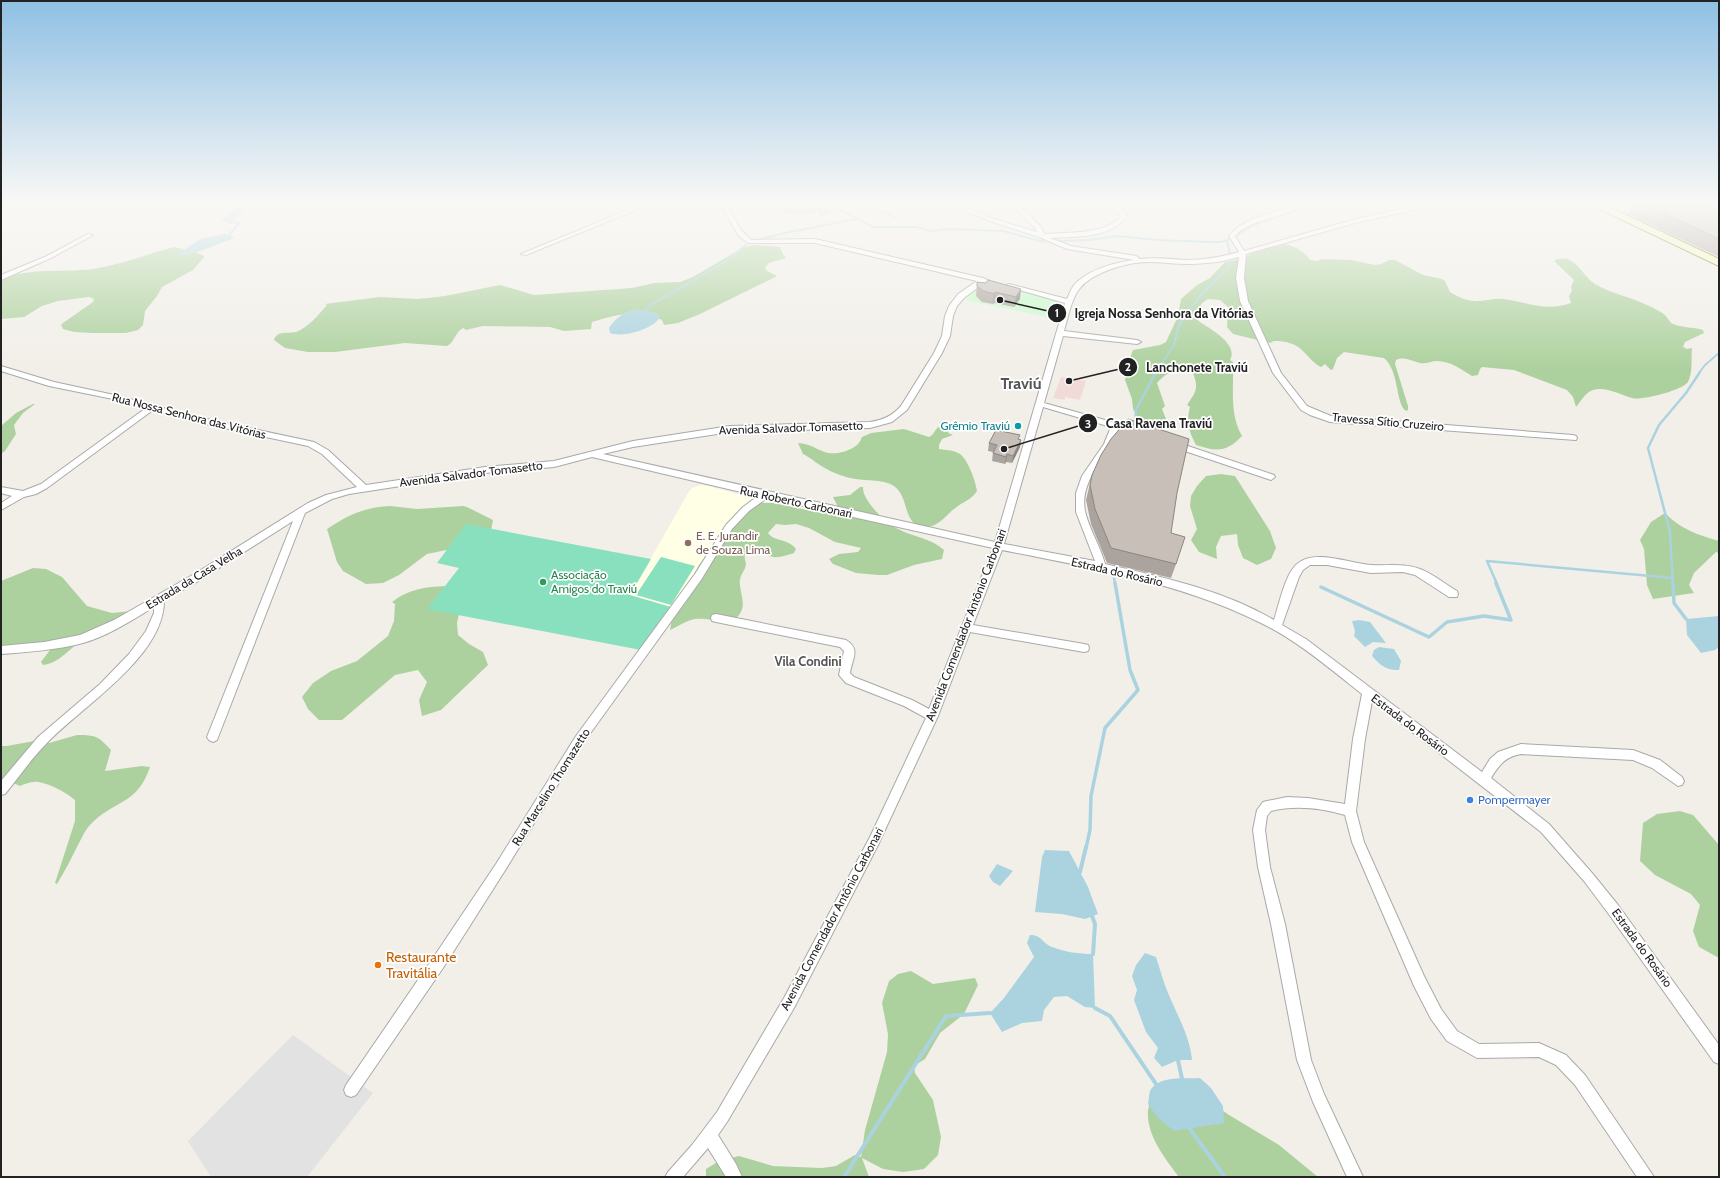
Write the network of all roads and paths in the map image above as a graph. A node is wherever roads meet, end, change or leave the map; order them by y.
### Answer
1 (44, 259) edge
2 (893, 259) edge
3 (1139, 259) edge
4 (1218, 259) edge
5 (1242, 259) edge
6 (1146, 260) junction
7 (1, 278) edge
8 (1005, 285) edge
9 (1069, 302) junction
10 (1061, 333) junction
11 (1137, 342) dead end
12 (1, 368) edge
13 (1040, 404) junction
14 (151, 408) junction
15 (1116, 426) junction
16 (1142, 434) edge
17 (1573, 438) dead end
18 (1164, 441) edge
19 (594, 455) junction
20 (1271, 477) dead end
21 (379, 486) joint
22 (364, 488) junction
23 (1, 490) edge
24 (20, 495) junction
25 (764, 495) junction
26 (1, 507) edge
27 (301, 512) junction
28 (999, 546) junction
29 (1101, 567) junction
30 (1453, 594) dead end
31 (159, 600) junction
32 (716, 618) dead end
33 (1277, 626) junction
34 (968, 628) junction
35 (1084, 648) dead end
36 (1, 650) edge
37 (1368, 693) junction
38 (932, 716) junction
39 (212, 737) dead end
40 (1484, 780) junction
41 (1678, 781) dead end
42 (1, 790) edge
43 (1350, 811) junction
44 (1719, 1057) edge
45 (351, 1090) dead end
46 (709, 1135) junction
47 (673, 1177) edge
48 (734, 1177) edge
49 (1355, 1177) edge
50 (1646, 1177) edge

1 - 7 street
2 - 19 street, Avenida Salvador Tomasetto
3 - 6 street
4 - 6 street, Avenida Comendador Antônio Carbonari
5 - 17 street, Travessa Sítio Cruzeiro
6 - 9 street, Avenida Comendador Antônio Carbonari
8 - 9 street
9 - 10 street, Avenida Comendador Antônio Carbonari
10 - 11 street
10 - 13 street, Avenida Comendador Antônio Carbonari
12 - 14 street, Rua Nossa Senhora das Vitórias
13 - 15 street
13 - 28 street, Avenida Comendador Antônio Carbonari
14 - 22 street, Rua Nossa Senhora das Vitórias
14 - 24 street
15 - 16 street
15 - 29 street
18 - 20 street
19 - 21 street, Avenida Salvador Tomasetto
19 - 25 street, Rua Roberto Carbonari
21 - 22 street, Estrada da Casa Velha
22 - 27 street, Estrada da Casa Velha
23 - 24 street
24 - 26 street
25 - 28 street, Rua Roberto Carbonari
25 - 45 street, Rua Marcelino Thomazetto
27 - 31 street, Estrada da Casa Velha
27 - 39 street
28 - 29 street, Estrada do Rosário
28 - 34 street, Avenida Comendador Antônio Carbonari
29 - 33 street, Estrada do Rosário
30 - 33 street
31 - 36 street, Estrada da Casa Velha
31 - 42 street
32 - 38 street
33 - 37 street, Estrada do Rosário
34 - 35 street
34 - 38 street, Avenida Comendador Antônio Carbonari
37 - 40 street, Estrada do Rosário
37 - 43 street
38 - 46 street, Avenida Comendador Antônio Carbonari
40 - 41 street
40 - 44 street, Estrada do Rosário
43 - 49 street
43 - 50 street
46 - 47 street, Avenida Comendador Antônio Carbonari
46 - 48 street

